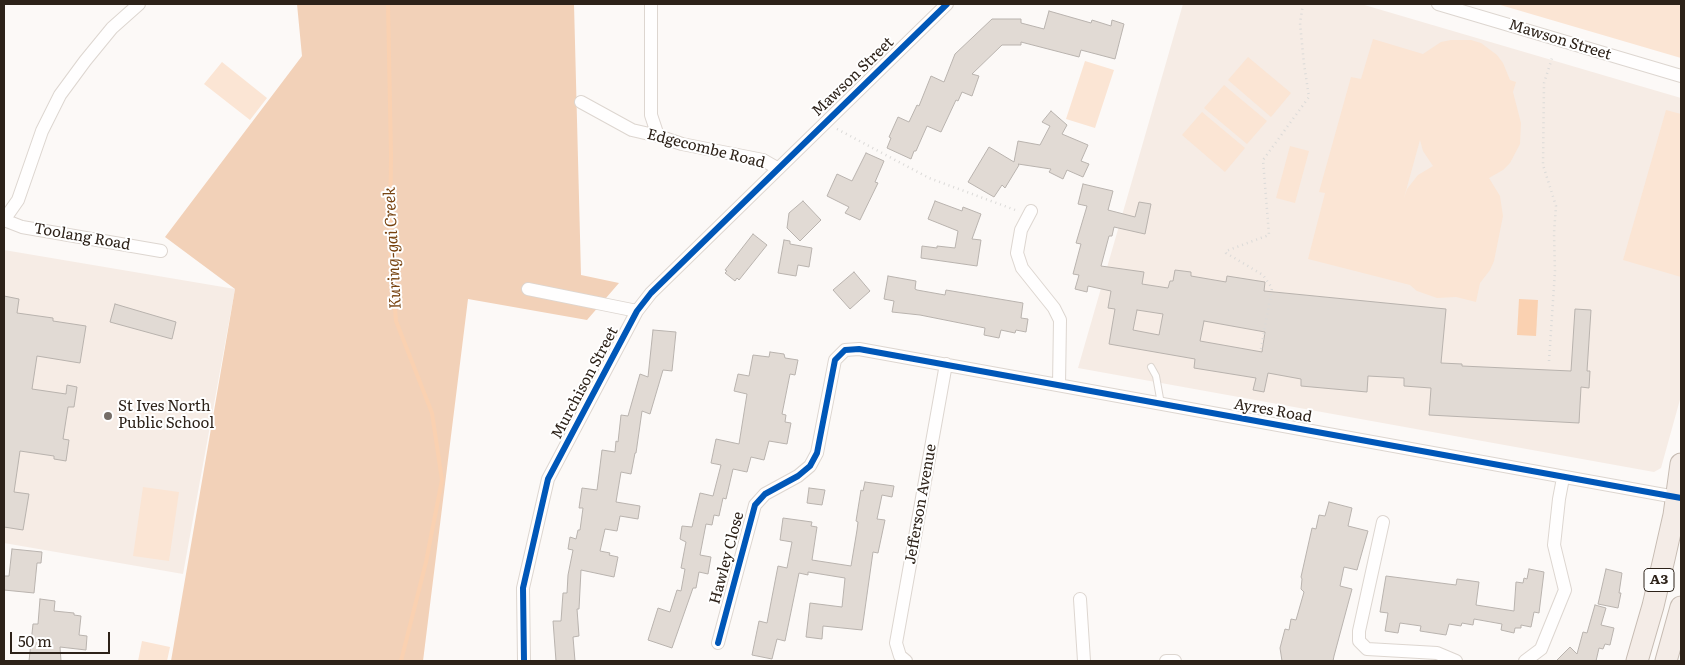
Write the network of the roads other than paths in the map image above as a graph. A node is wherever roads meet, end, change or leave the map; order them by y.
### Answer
1 (139, 4) edge
2 (651, 4) edge
3 (948, 4) edge
4 (1438, 4) edge
5 (1681, 76) edge
6 (581, 102) dead end
7 (658, 136) junction
8 (777, 168) junction
9 (1031, 211) road end
10 (4, 220) edge
11 (162, 250) dead end
12 (528, 289) dead end
13 (637, 311) junction
14 (859, 349) joint
15 (946, 364) junction
16 (1151, 367) dead end
17 (1059, 385) junction
18 (1161, 404) junction
19 (1681, 464) edge
20 (1563, 478) junction
21 (1679, 498) edge
22 (1384, 522) dead end
23 (1080, 599) dead end
24 (1681, 607) edge
25 (718, 644) dead end
26 (524, 661) edge
27 (906, 661) edge
28 (1084, 661) edge
29 (1166, 661) edge
30 (1175, 661) edge
31 (1456, 661) edge
32 (1525, 661) edge
33 (1636, 661) edge
34 (1666, 661) edge

1 - 10 street
2 - 7 street
3 - 8 street, Mawson Street
4 - 5 street, Mawson Street
6 - 7 street, Edgecombe Road
7 - 8 street, Edgecombe Road
8 - 13 street, Murchison Street
9 - 17 street
10 - 11 street, Toolang Road
12 - 13 street
13 - 26 street, Murchison Street
14 - 15 street, Ayres Road
14 - 25 street, Hawley Close
15 - 17 street, Ayres Road
15 - 27 street, Jefferson Avenue
16 - 18 lane
17 - 18 street, Ayres Road
18 - 20 street, Ayres Road
19 - 21 highway, A3
20 - 21 street, Ayres Road
20 - 32 street
21 - 33 highway, A3
22 - 31 street
23 - 28 street
24 - 34 highway, A3
29 - 30 street

